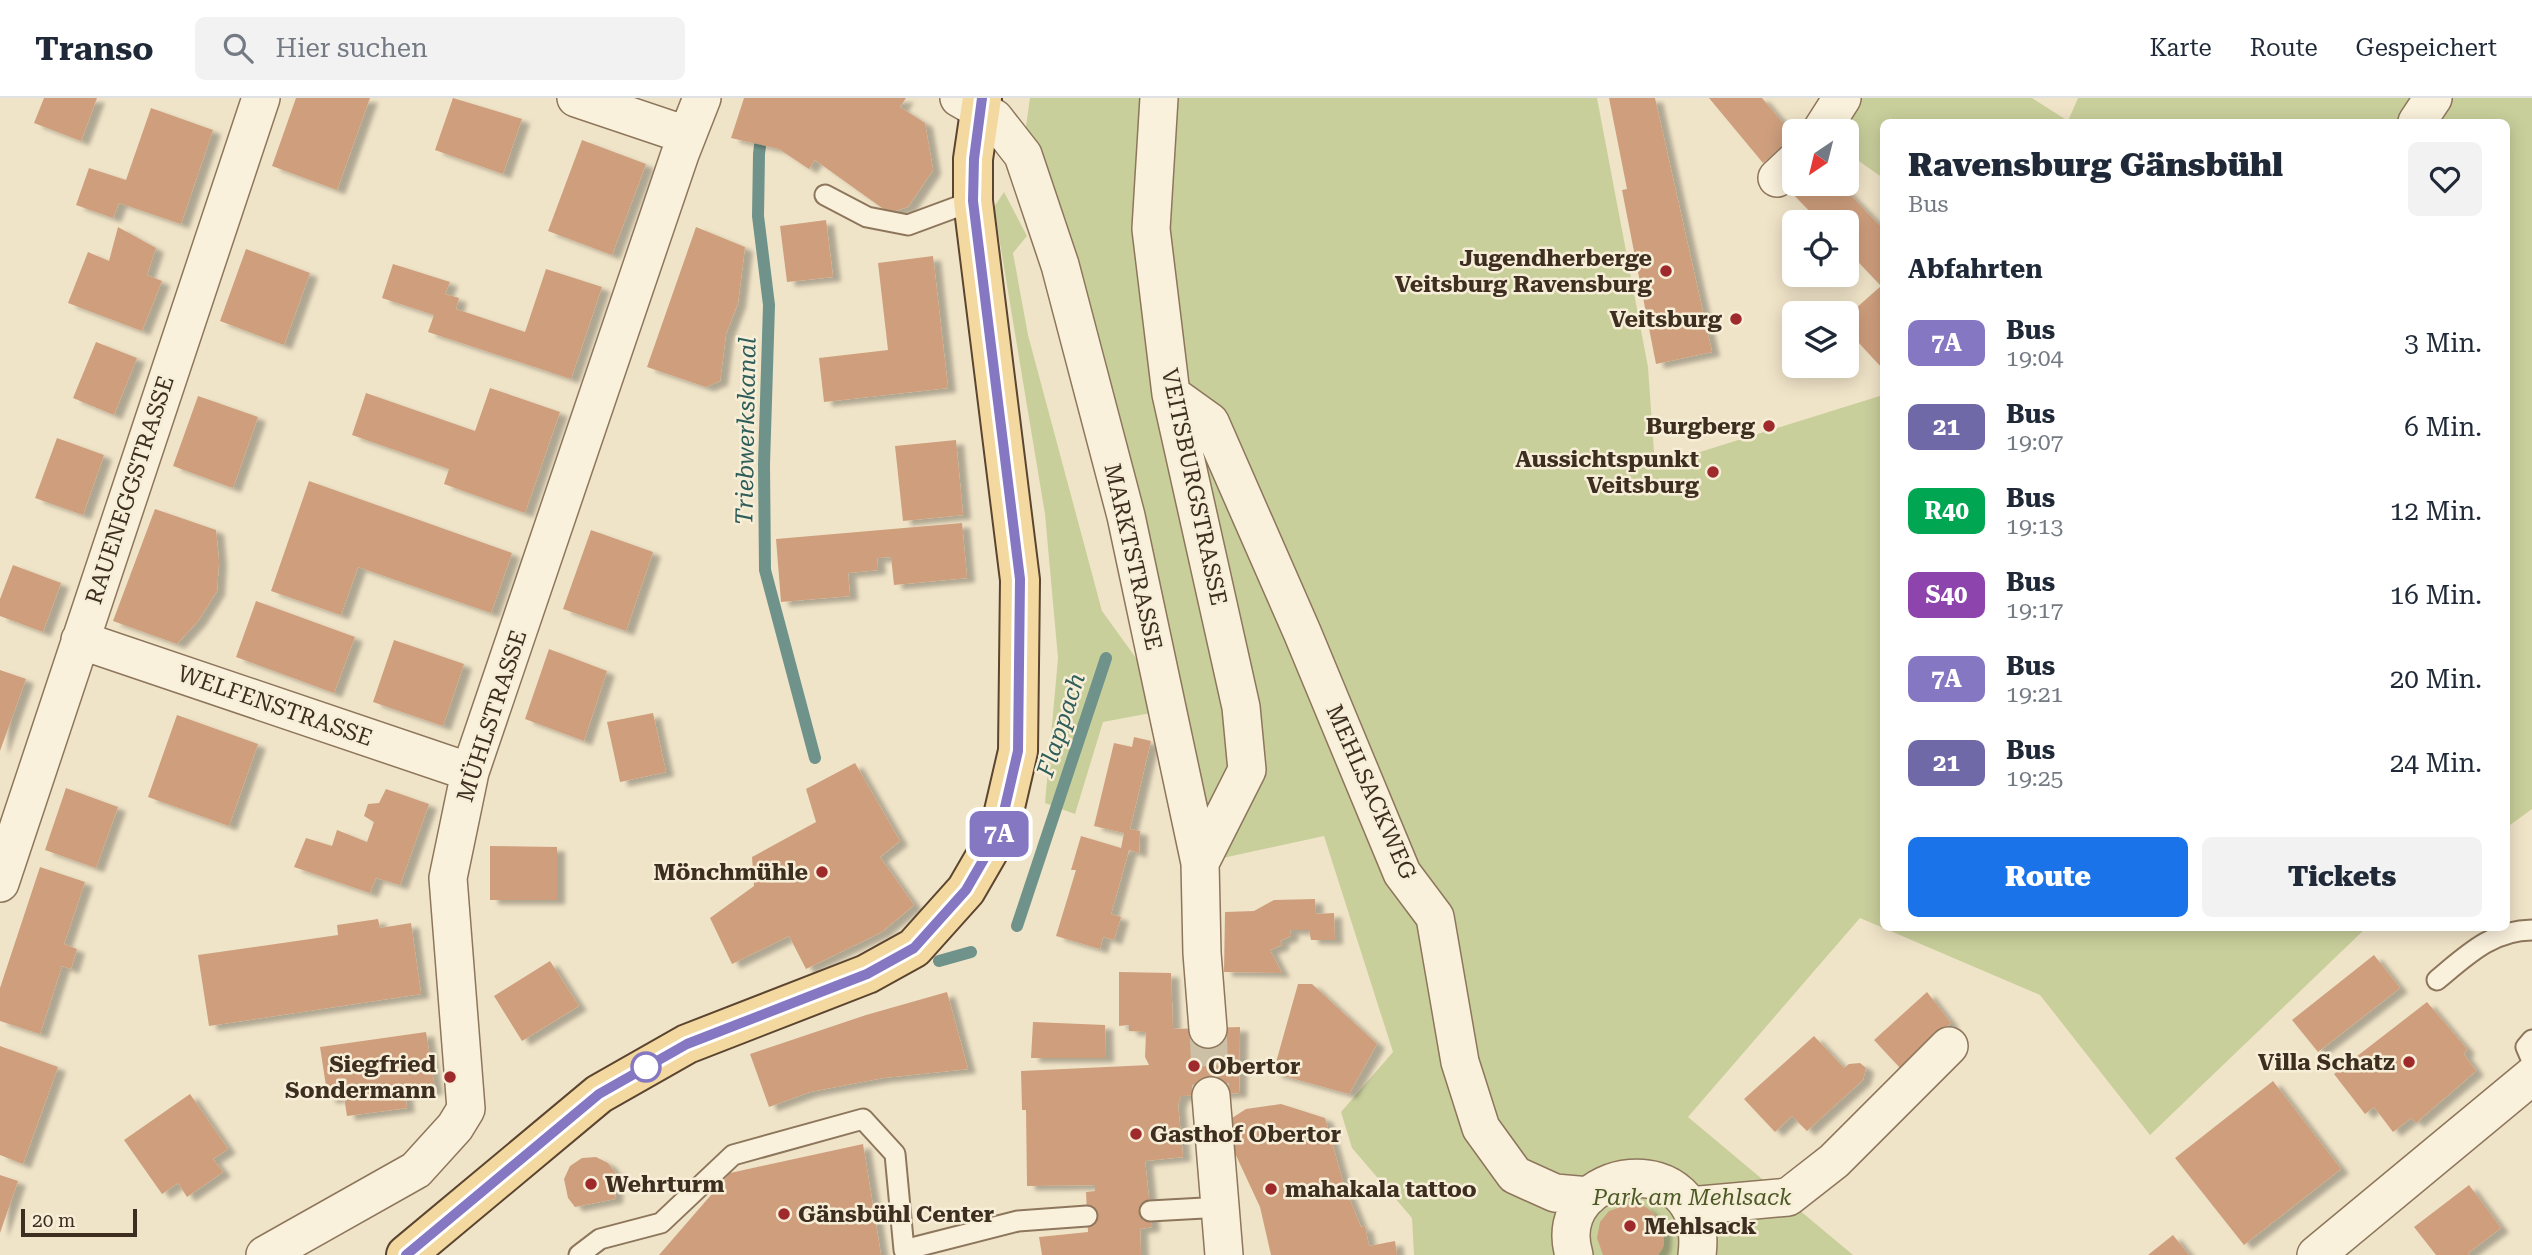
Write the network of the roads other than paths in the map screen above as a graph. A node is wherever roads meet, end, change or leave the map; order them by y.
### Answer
1 (261, 98) edge
2 (576, 98) edge
3 (702, 98) edge
4 (1159, 98) edge
5 (1842, 98) edge
6 (2433, 98) edge
7 (973, 103) edge
8 (1829, 119) edge
9 (2419, 119) edge
10 (686, 135) junction
11 (825, 195) dead end
12 (973, 201) junction
13 (1171, 394) junction
14 (80, 640) junction
15 (470, 772) junction
16 (1199, 863) junction
17 (0, 883) edge
18 (2532, 930) edge
19 (2437, 980) dead end
20 (1208, 1029) tunnel mouth
21 (2532, 1040) edge
22 (1949, 1046) dead end
23 (2532, 1061) edge
24 (2532, 1076) edge
25 (1211, 1096) tunnel mouth
26 (1589, 1196) junction
27 (1689, 1206) junction
28 (1222, 1207) junction
29 (1150, 1211) dead end
30 (1087, 1216) dead end
31 (265, 1255) edge
32 (406, 1255) edge
33 (579, 1255) edge
34 (1224, 1255) edge
35 (1574, 1255) edge
36 (1697, 1255) edge
37 (2316, 1255) edge

1 - 14 street, RAUENEGGSTRASSE
2 - 10 street
3 - 10 street, MÜHLSTRASSE
4 - 13 street, VEITSBURGSTRASSE
5 - 8 street
6 - 9 street
7 - 12 main road
7 - 16 street, MARKTSTRASSE
10 - 15 street, MÜHLSTRASSE
11 - 12 lane
12 - 32 main road
13 - 16 street, VEITSBURGSTRASSE
13 - 26 street, MEHLSACKWEG
14 - 15 street, WELFENSTRASSE
14 - 17 street, RAUENEGGSTRASSE
15 - 31 street, MÜHLSTRASSE
16 - 20 street, MARKTSTRASSE
18 - 19 lane
21 - 23 lane
22 - 27 street
24 - 37 street
25 - 28 street
26 - 27 street
26 - 35 street
27 - 36 street
28 - 29 lane
28 - 34 street
30 - 33 lane

